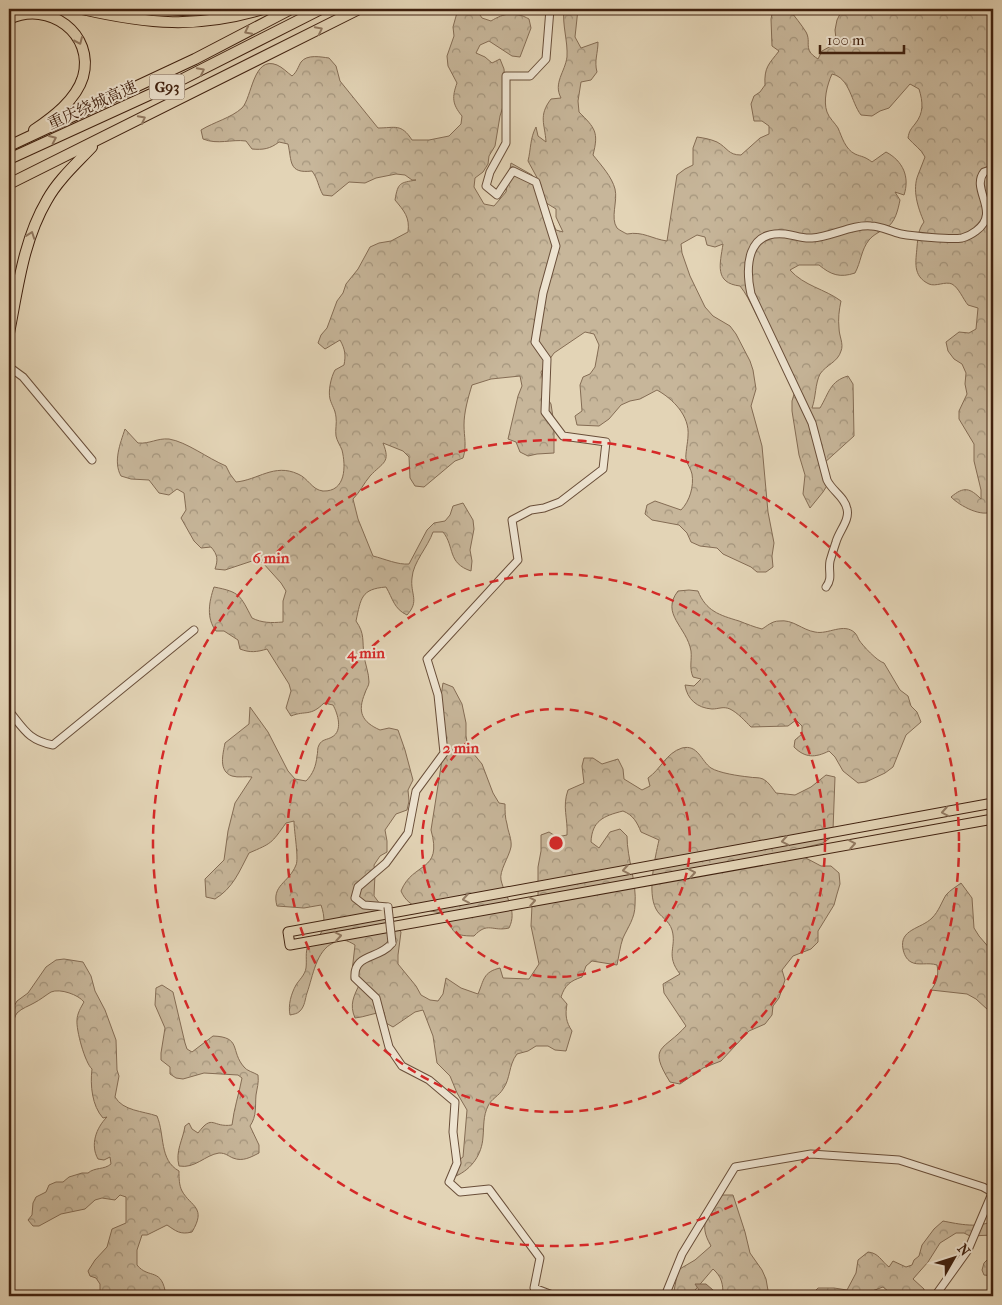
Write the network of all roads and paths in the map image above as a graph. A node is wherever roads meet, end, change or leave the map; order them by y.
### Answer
1 (12, 9) edge
2 (82, 9) edge
3 (162, 9) edge
4 (202, 9) edge
5 (263, 9) edge
6 (291, 9) edge
7 (321, 9) edge
8 (359, 9) edge
9 (550, 9) edge
10 (9, 10) edge
11 (9, 19) edge
12 (99, 140) junction
13 (9, 146) edge
14 (9, 159) edge
15 (993, 169) edge
16 (9, 184) edge
17 (9, 333) edge
18 (12, 369) dead end
19 (92, 460) dead end
20 (826, 587) dead end
21 (194, 630) dead end
22 (9, 711) edge
23 (993, 803) edge
24 (993, 819) edge
25 (993, 1191) edge
26 (554, 1296) edge
27 (665, 1296) edge
28 (935, 1296) edge

1 - 10 highway
2 - 5 highway
3 - 4 highway
6 -> 13 highway, 重庆绕城高速 / G93
14 -> 7 highway, 重庆绕城高速 / G93
12 -> 8 highway
9 - 26 street, bridge
11 -> 13 highway
12 - 16 highway
17 -> 12 highway
15 - 20 street
18 - 19 street
21 - 22 street
23 -> 24 main road
25 - 27 street
25 - 28 street

